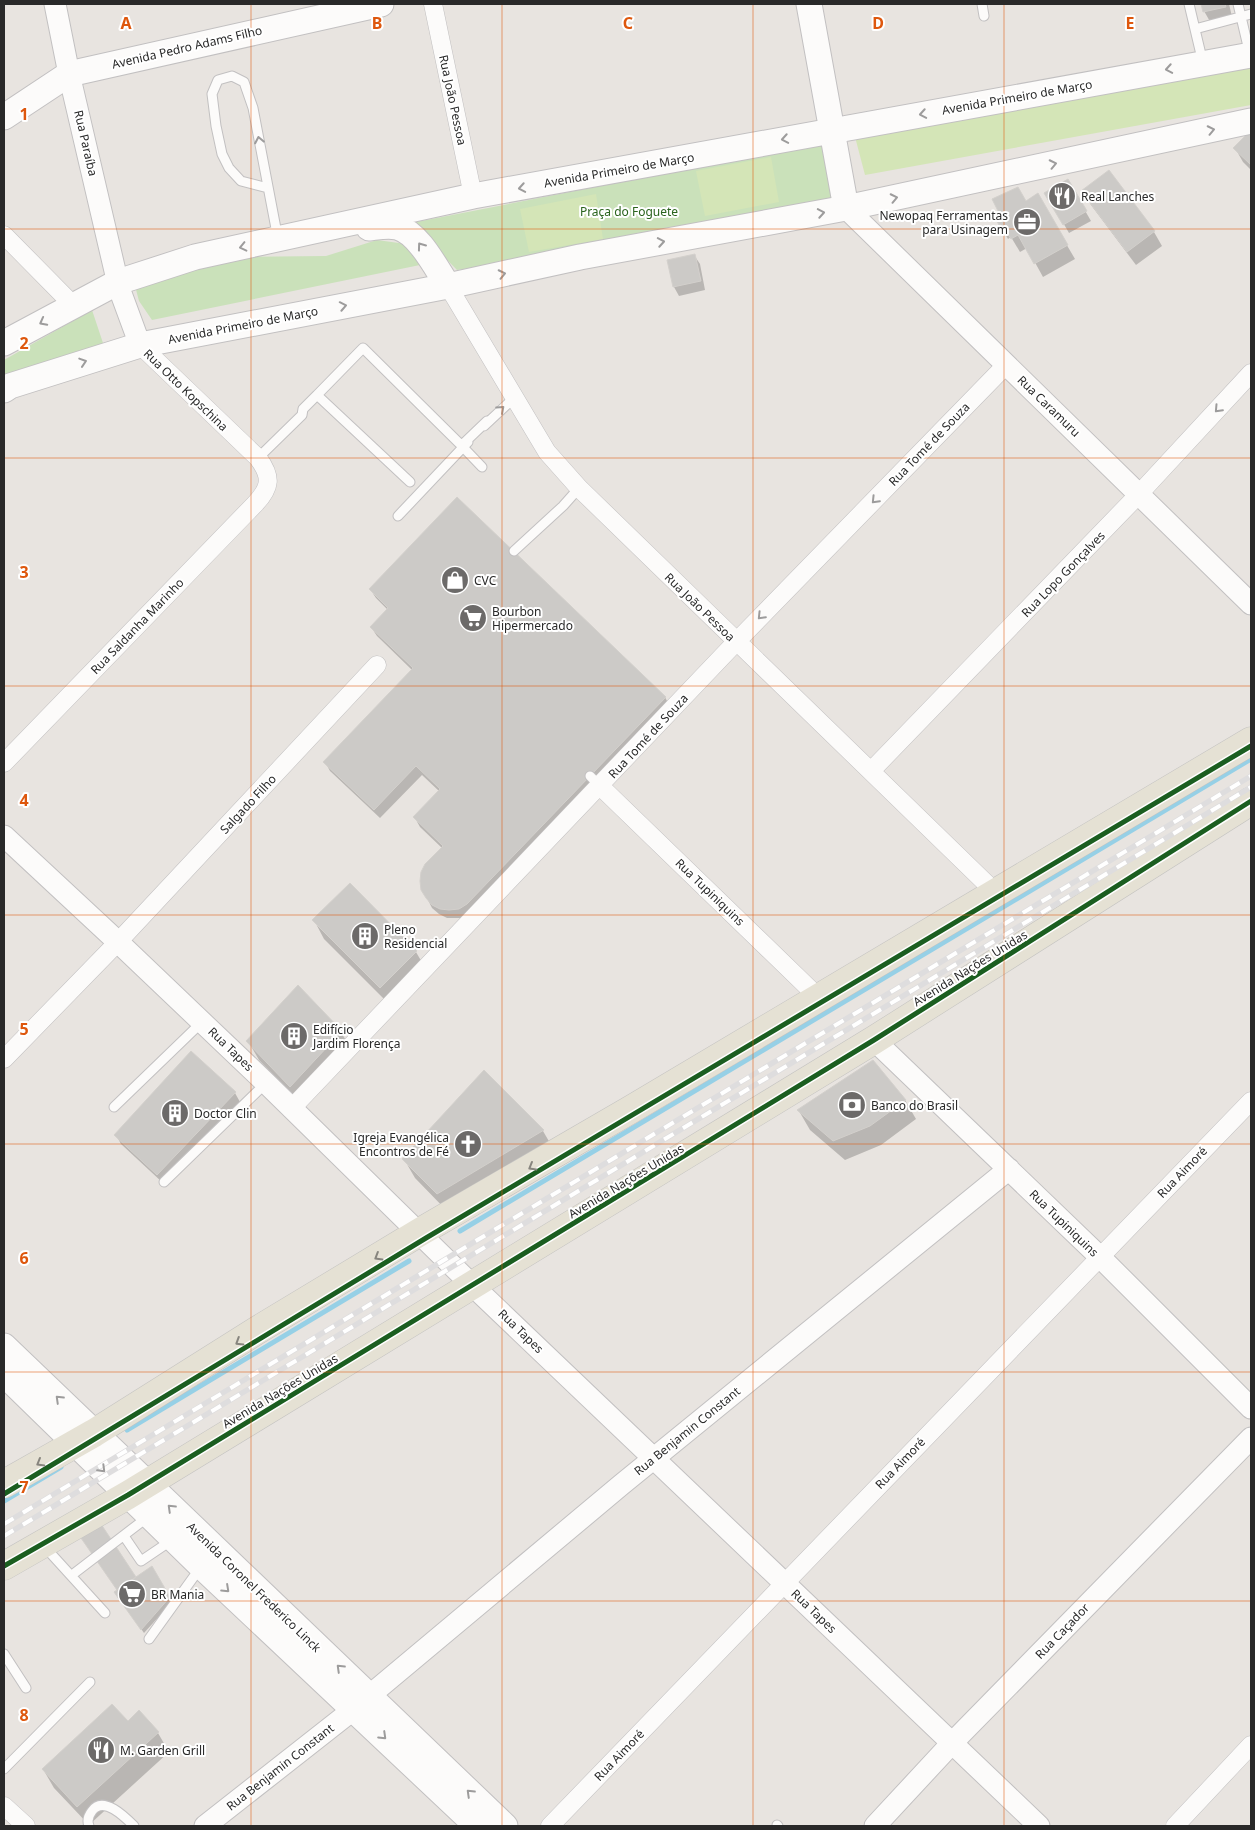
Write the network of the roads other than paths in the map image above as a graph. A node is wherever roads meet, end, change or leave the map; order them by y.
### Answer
1 (55, 4) edge
2 (381, 4) edge
3 (433, 4) edge
4 (809, 4) edge
5 (982, 4) edge
6 (1189, 4) edge
7 (1238, 4) edge
8 (1251, 14) edge
9 (984, 16) dead end
10 (1241, 17) junction
11 (1195, 28) junction
12 (1250, 55) edge
13 (1203, 63) junction
14 (69, 74) junction
15 (4, 117) edge
16 (1251, 121) edge
17 (833, 130) junction
18 (268, 188) junction
19 (473, 196) junction
20 (846, 208) junction
21 (4, 235) edge
22 (281, 238) junction
23 (118, 282) junction
24 (448, 286) junction
25 (74, 306) junction
26 (4, 343) edge
27 (140, 345) junction
28 (1006, 365) junction
29 (1251, 373) edge
30 (4, 390) edge
31 (317, 395) junction
32 (514, 397) junction
33 (461, 445) junction
34 (258, 458) junction
35 (482, 467) dead end
36 (410, 482) dead end
37 (267, 487) joint
38 (579, 488) junction
39 (1139, 494) junction
40 (398, 516) dead end
41 (514, 551) dead end
42 (1251, 604) edge
43 (736, 642) junction
44 (377, 665) dead end
45 (1251, 740) edge
46 (4, 763) edge
47 (871, 771) junction
48 (595, 781) junction
49 (1251, 801) edge
50 (4, 836) edge
51 (995, 892) junction
52 (118, 942) junction
53 (819, 998) junction
54 (202, 1022) junction
55 (874, 1040) junction
56 (4, 1059) edge
57 (266, 1083) junction
58 (1251, 1101) edge
59 (114, 1106) dead end
60 (291, 1109) junction
61 (1009, 1169) junction
62 (164, 1182) dead end
63 (420, 1232) junction
64 (1100, 1257) junction
65 (473, 1286) junction
66 (4, 1346) edge
67 (4, 1374) edge
68 (1251, 1408) edge
69 (85, 1438) junction
70 (1251, 1438) edge
71 (654, 1458) junction
72 (4, 1484) edge
73 (137, 1489) junction
74 (150, 1516) junction
75 (124, 1536) junction
76 (173, 1539) junction
77 (42, 1544) junction
78 (4, 1566) edge
79 (201, 1566) junction
80 (72, 1575) junction
81 (785, 1583) junction
82 (105, 1613) dead end
83 (149, 1639) dead end
84 (4, 1654) edge
85 (90, 1682) dead end
86 (26, 1688) dead end
87 (362, 1702) junction
88 (952, 1743) junction
89 (1251, 1744) edge
90 (4, 1769) edge
91 (4, 1806) edge
92 (20, 1825) edge
93 (89, 1826) edge
94 (134, 1826) edge
95 (206, 1826) edge
96 (477, 1826) edge
97 (505, 1826) edge
98 (550, 1826) edge
99 (875, 1826) edge
100 (1039, 1826) edge
101 (1175, 1826) edge

1 - 14 street, Rua Paraíba
2 - 14 main road, Avenida Pedro Adams Filho
3 - 19 street, Rua João Pessoa
4 - 17 main road
5 - 9 lane
6 - 11 lane
7 - 10 lane
8 - 10 lane
10 - 11 lane
10 - 12 lane
11 - 13 lane
12 - 13 main road, Avenida Primeiro de Março
13 -> 17 main road, Avenida Primeiro de Março
14 - 15 main road, Avenida Pedro Adams Filho
14 - 23 street, Rua Paraíba
20 -> 16 main road, Avenida Primeiro de Março
17 -> 19 main road, Avenida Primeiro de Março
17 - 20 main road
18 -> 18 lane
18 - 22 lane
19 - 22 main road, Avenida Primeiro de Março
24 -> 20 main road, Avenida Primeiro de Março
20 - 28 street, Rua Caramuru
21 - 25 street
22 -> 23 main road, Avenida Primeiro de Março
24 -> 22 main road
23 - 25 main road, Avenida Primeiro de Março
23 - 27 street, Rua Otto Kopschina
27 -> 24 main road, Avenida Primeiro de Março
24 - 32 street, Rua João Pessoa
25 -> 26 main road, Avenida Primeiro de Março
30 -> 27 main road, Avenida Primeiro de Março
27 - 34 street, Rua Otto Kopschina
28 - 39 street, Rua Caramuru
28 -> 43 street, Rua Tomé de Souza
29 -> 39 street, Rua Lopo Gonçalves
31 - 33 lane
31 - 34 lane
31 - 36 lane
33 -> 32 lane
32 - 38 street, Rua João Pessoa
33 - 35 lane
33 - 40 lane
34 - 37 street, Rua Otto Kopschina
37 - 46 street, Rua Saldanha Marinho
38 - 41 lane
38 - 43 street, Rua João Pessoa
39 - 42 street, Rua Caramuru
39 - 47 street, Rua Lopo Gonçalves
43 - 47 street, Rua João Pessoa
43 - 48 street, Rua Tomé de Souza
44 - 52 street, Salgado Filho
45 - 51 main road
47 - 51 street, Rua João Pessoa
48 - 53 street, Rua Tupiniquins
48 - 60 street, Rua Tomé de Souza
49 - 55 main road, Avenida Nações Unidas
50 - 52 street, Rua Tapes
51 - 53 main road
52 - 54 street, Rua Tapes
52 - 56 street, Salgado Filho
53 -> 63 main road
54 - 57 street, Rua Tapes
54 - 59 lane
55 - 61 street, Rua Tupiniquins
55 - 65 main road, Avenida Nações Unidas
57 - 60 street, Rua Tapes
57 - 62 lane
58 - 64 street, Rua Aimoré
60 - 63 street, Rua Tapes
61 - 64 street, Rua Tupiniquins
61 - 71 street, Rua Benjamin Constant
63 - 65 street, Rua Tapes
63 -> 69 main road
64 - 68 street, Rua Tupiniquins
64 - 81 street, Rua Aimoré
65 - 71 street, Rua Tapes
65 - 73 main road, Avenida Nações Unidas
69 -> 66 main road, Avenida Coronel Frederico Linck
67 - 69 main road, Avenida Coronel Frederico Linck
69 -> 72 main road
69 - 73 main road, Avenida Coronel Frederico Linck
70 - 88 street, Rua Caçador
71 - 81 street, Rua Tapes
71 - 87 street, Rua Benjamin Constant
73 - 74 main road, Avenida Coronel Frederico Linck
73 - 77 main road, Avenida Nações Unidas
87 -> 73 main road, Avenida Coronel Frederico Linck
74 - 75 lane
74 - 76 main road, Avenida Coronel Frederico Linck
75 - 76 lane
75 - 80 lane
76 - 79 main road, Avenida Coronel Frederico Linck
77 - 78 main road, Avenida Nações Unidas
77 - 80 lane
79 - 83 lane
79 -> 87 main road, Avenida Coronel Frederico Linck
80 - 82 lane
81 - 88 street, Rua Tapes
81 - 98 street, Rua Aimoré
84 - 86 lane
85 - 90 lane
87 - 95 street, Rua Benjamin Constant
87 -> 96 main road, Avenida Coronel Frederico Linck
97 -> 87 main road, Avenida Coronel Frederico Linck
88 - 99 street, Rua Caçador
88 - 100 street, Rua Tapes
89 - 101 street
91 - 92 street
93 - 94 lane

